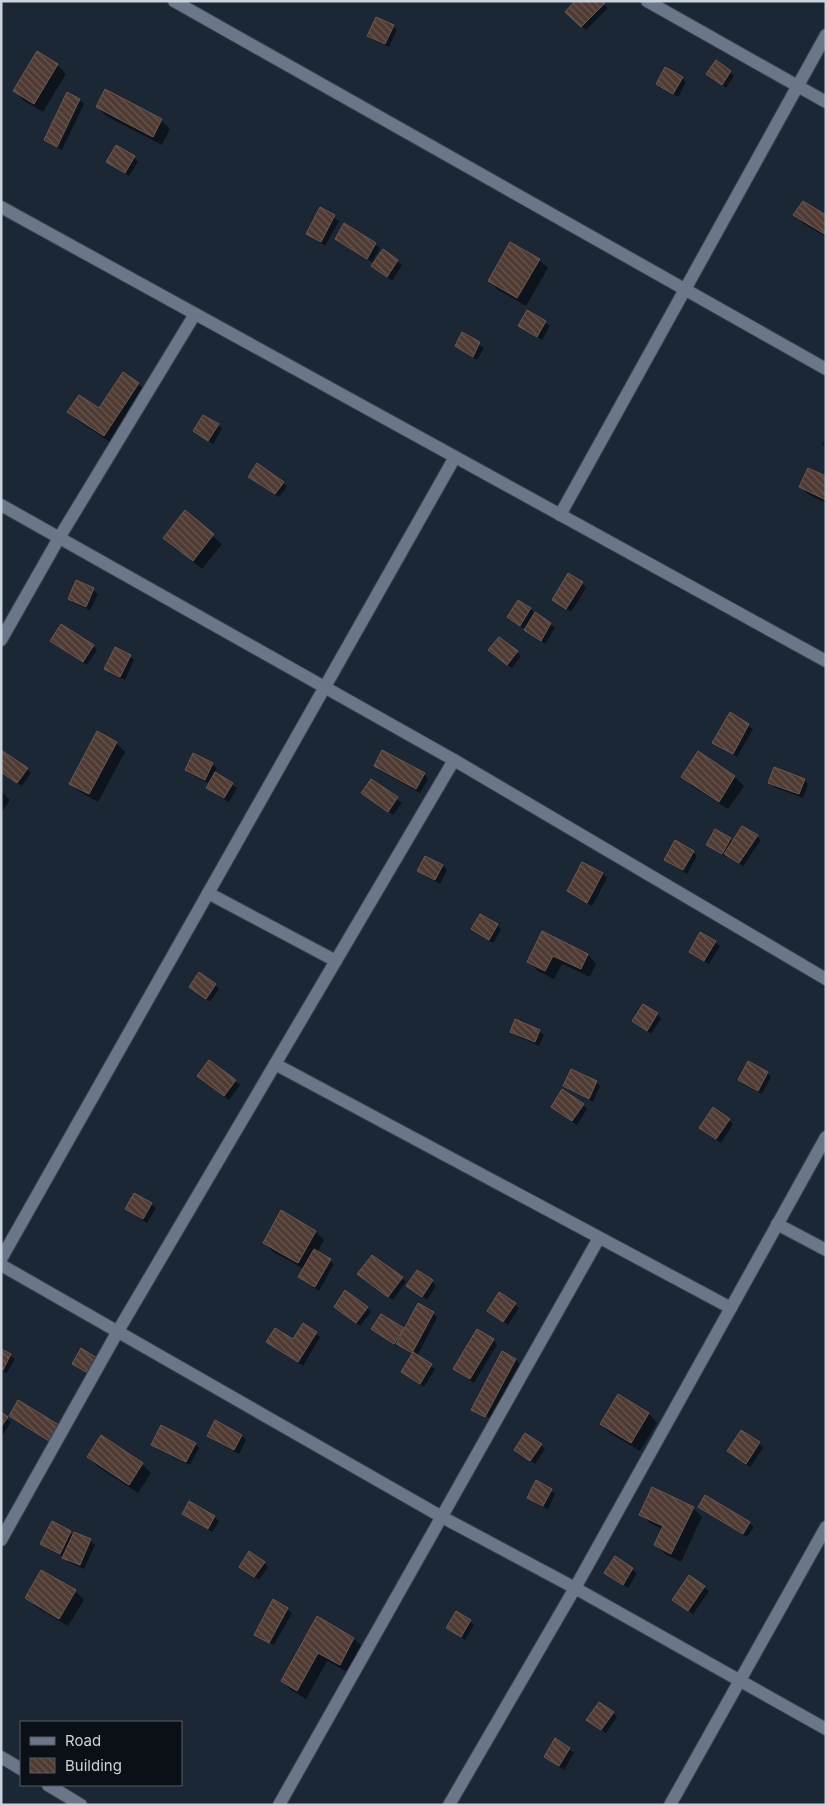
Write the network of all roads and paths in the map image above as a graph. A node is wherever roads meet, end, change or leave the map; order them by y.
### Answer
1 (174, 1) edge
2 (647, 1) edge
3 (826, 35) edge
4 (797, 86) junction
5 (826, 102) edge
6 (1, 207) edge
7 (686, 290) junction
8 (195, 314) junction
9 (826, 369) edge
10 (454, 457) junction
11 (1, 505) edge
12 (560, 515) junction
13 (59, 538) junction
14 (1, 640) edge
15 (826, 661) edge
16 (325, 687) junction
17 (454, 760) junction
18 (208, 893) junction
19 (336, 961) junction
20 (826, 979) edge
21 (275, 1064) junction
22 (826, 1137) edge
23 (777, 1224) junction
24 (599, 1238) junction
25 (826, 1250) edge
26 (1, 1259) edge
27 (1, 1265) edge
28 (731, 1308) junction
29 (118, 1331) junction
30 (442, 1517) junction
31 (826, 1527) edge
32 (1, 1540) edge
33 (575, 1588) junction
34 (740, 1681) junction
35 (826, 1729) edge
36 (1, 1757) edge
37 (20, 1768) edge
38 (50, 1786) edge
39 (82, 1805) edge
40 (279, 1805) edge
41 (449, 1805) edge
42 (670, 1805) edge

1 - 7 street
2 - 4 street
3 - 4 street
4 - 5 street
4 - 7 street
6 - 8 street
7 - 9 street
7 - 12 street
8 - 10 street
8 - 13 street
10 - 12 street
10 - 16 street
11 - 13 street
12 - 15 street
13 - 14 street
13 - 16 street
16 - 17 street
16 - 18 street
17 - 19 street
17 - 20 street
18 - 19 street
18 - 26 street
19 - 21 street
21 - 24 street
21 - 29 street
22 - 23 street
23 - 25 street
23 - 28 street
24 - 28 street
24 - 30 street
27 - 29 street
28 - 33 street
29 - 30 street
29 - 32 street
30 - 33 street
30 - 40 street
31 - 34 street
33 - 34 street
33 - 41 street
34 - 35 street
34 - 42 street
36 - 37 street
38 - 39 street

